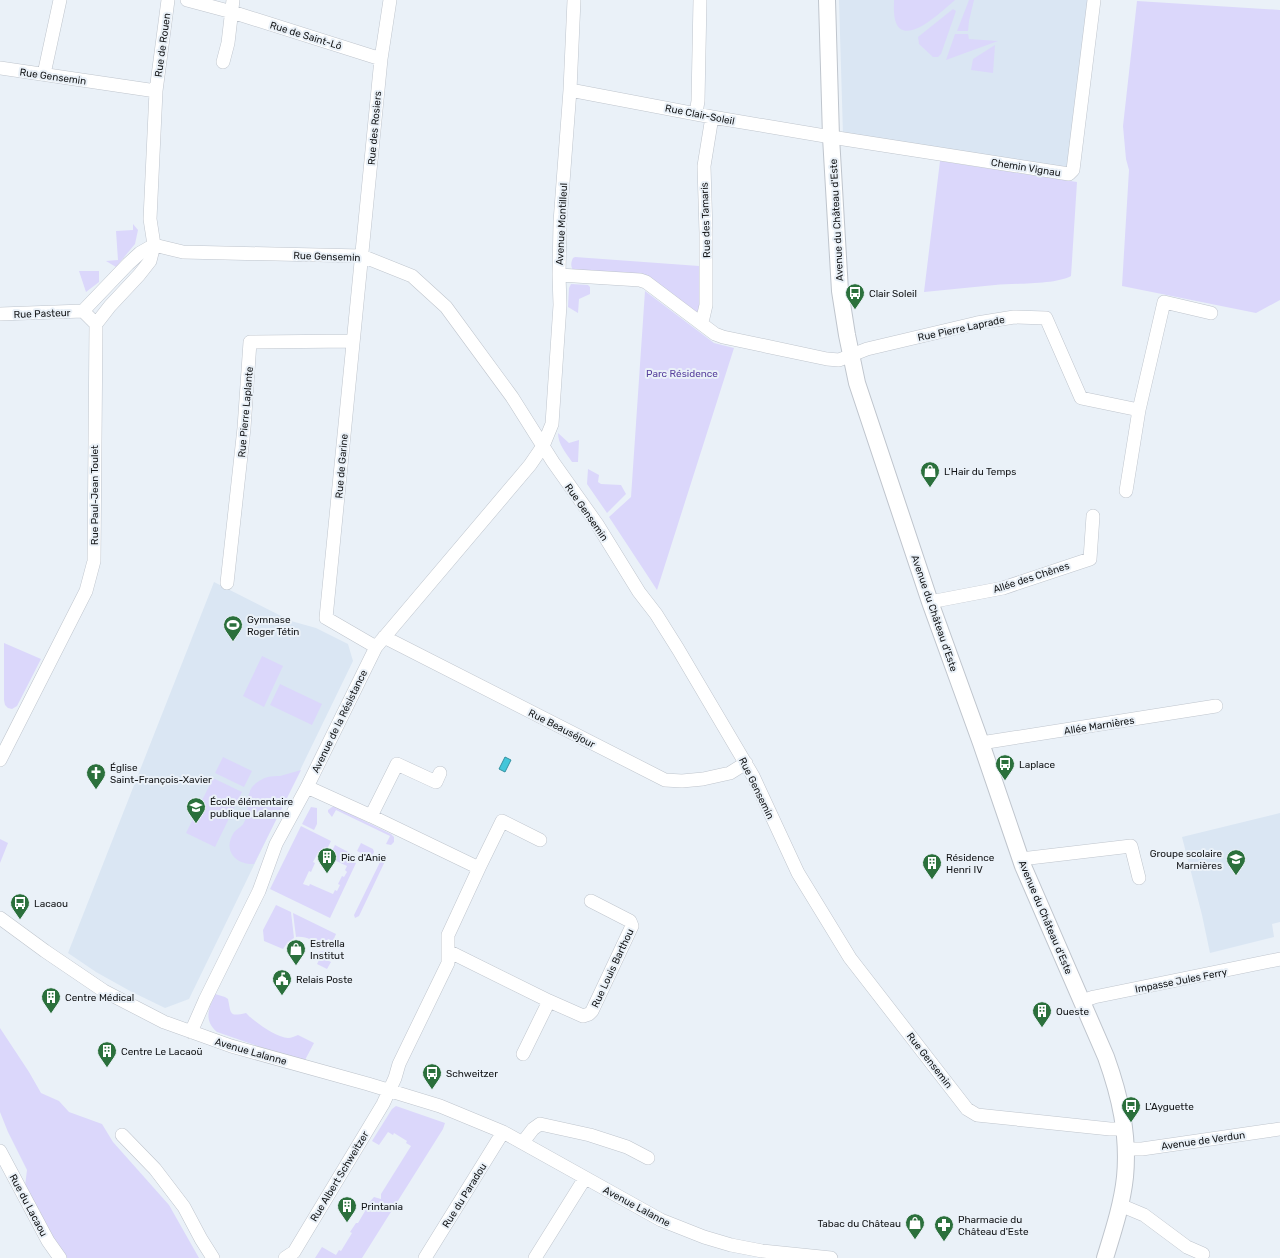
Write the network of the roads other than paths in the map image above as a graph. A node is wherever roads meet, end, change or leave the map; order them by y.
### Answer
1 (60, 0) edge
2 (168, 0) edge
3 (187, 0) edge
4 (390, 0) edge
5 (574, 0) edge
6 (700, 0) edge
7 (828, 0) edge
8 (1094, 0) edge
9 (232, 6) edge
10 (381, 59) junction
11 (223, 62) dead end
12 (0, 68) edge
13 (44, 74) junction
14 (570, 90) junction
15 (156, 91) junction
16 (696, 113) junction
17 (712, 117) junction
18 (831, 137) junction
19 (154, 245) junction
20 (362, 256) junction
21 (559, 275) junction
22 (83, 311) junction
23 (1211, 313) dead end
24 (0, 314) edge
25 (701, 322) junction
26 (96, 324) junction
27 (352, 341) junction
28 (851, 355) junction
29 (1139, 410) junction
30 (543, 446) junction
31 (1126, 491) dead end
32 (1093, 516) dead end
33 (227, 583) dead end
34 (930, 602) junction
35 (384, 637) junction
36 (376, 648) junction
37 (1216, 706) dead end
38 (982, 743) junction
39 (0, 760) edge
40 (746, 763) junction
41 (440, 773) dead end
42 (306, 787) junction
43 (371, 816) junction
44 (540, 840) dead end
45 (1021, 859) junction
46 (479, 868) junction
47 (1139, 878) dead end
48 (591, 901) dead end
49 (0, 918) edge
50 (448, 951) junction
51 (1280, 959) edge
52 (549, 1001) junction
53 (1082, 1001) junction
54 (191, 1032) junction
55 (523, 1054) dead end
56 (390, 1090) junction
57 (1125, 1129) junction
58 (1280, 1129) edge
59 (504, 1132) junction
60 (122, 1135) dead end
61 (523, 1142) junction
62 (1126, 1149) junction
63 (0, 1151) edge
64 (648, 1158) dead end
65 (585, 1178) junction
66 (1120, 1205) junction
67 (1203, 1254) dead end
68 (762, 1255) edge
69 (60, 1258) edge
70 (213, 1258) edge
71 (285, 1258) edge
72 (425, 1258) edge
73 (535, 1258) edge
74 (831, 1258) edge
75 (1105, 1258) edge

1 - 13 street
2 - 15 street, Rue de Rouen
3 - 9 street, Rue de Saint-Lô
4 - 10 street, Rue des Rosiers
5 - 14 street, Avenue Montilleul
6 - 16 street
7 - 18 street, Avenue du Château d'Este
8 - 18 street, Chemin Vignau
9 - 10 street, Rue de Saint-Lô
9 - 11 street
10 - 20 street, Rue des Rosiers
12 - 13 street, Rue Gensemin
13 - 15 street, Rue Gensemin
14 - 16 street, Rue Clair-Soleil
14 - 21 street, Avenue Montilleul
15 - 19 street
16 - 17 street, Rue Clair-Soleil
17 - 18 street, Rue Clair-Soleil
17 - 25 street, Rue des Tamaris
18 - 28 street, Avenue du Château d'Este
19 - 20 street, Rue Gensemin
19 - 22 street
19 - 26 street
20 - 27 street, Rue de Garine
20 - 30 street, Rue Gensemin
21 - 25 street
21 - 30 street, Avenue Montilleul
22 - 24 street, Rue Pasteur
22 - 26 street
23 - 29 street
25 - 28 street
26 - 39 street, Rue Paul-Jean Toulet
27 - 33 street, Rue Pierre Laplante
27 - 36 street, Rue de Garine
28 - 29 street, Rue Pierre Laprade
28 - 34 street, Avenue du Château d'Este
29 - 31 street
30 - 35 street, Avenue de la Résistance
30 - 40 street, Rue Gensemin
32 - 34 street, Allée des Chênes
34 - 38 street, Avenue du Château d'Este
35 - 36 street, Avenue de la Résistance
35 - 40 street, Rue Beauséjour
36 - 42 street, Avenue de la Résistance
37 - 38 street, Allée Marnières
38 - 45 street, Avenue du Château d'Este
40 - 57 street, Rue Gensemin
41 - 43 street
42 - 43 street
42 - 54 street, Avenue de la Résistance
43 - 46 street
44 - 46 street
45 - 47 street
45 - 53 street, Avenue du Château d'Este
46 - 50 street
48 - 52 street, Rue Louis Barthou
49 - 54 street, Avenue Lalanne
50 - 52 street, Rue Louis Barthou
50 - 56 street
51 - 53 street, Impasse Jules Ferry
52 - 55 street
53 - 57 street, Avenue du Château d'Este
54 - 56 street, Avenue Lalanne
56 - 59 street, Avenue Lalanne
56 - 71 street, Rue Albert Schweitzer
57 - 62 street, Avenue du Château d'Este
58 - 62 street, Avenue de Verdun
59 - 61 street, Avenue Lalanne
59 - 72 street, Rue du Paradou
60 - 70 street
61 - 64 street
61 - 65 street, Avenue Lalanne
62 - 66 street, Avenue du Château d'Este
63 - 69 street, Rue du Lacaou
65 - 68 street, Avenue Lalanne
65 - 73 street
66 - 67 street
66 - 75 street, Avenue du Château d'Este
68 - 74 street, Avenue Lalanne

